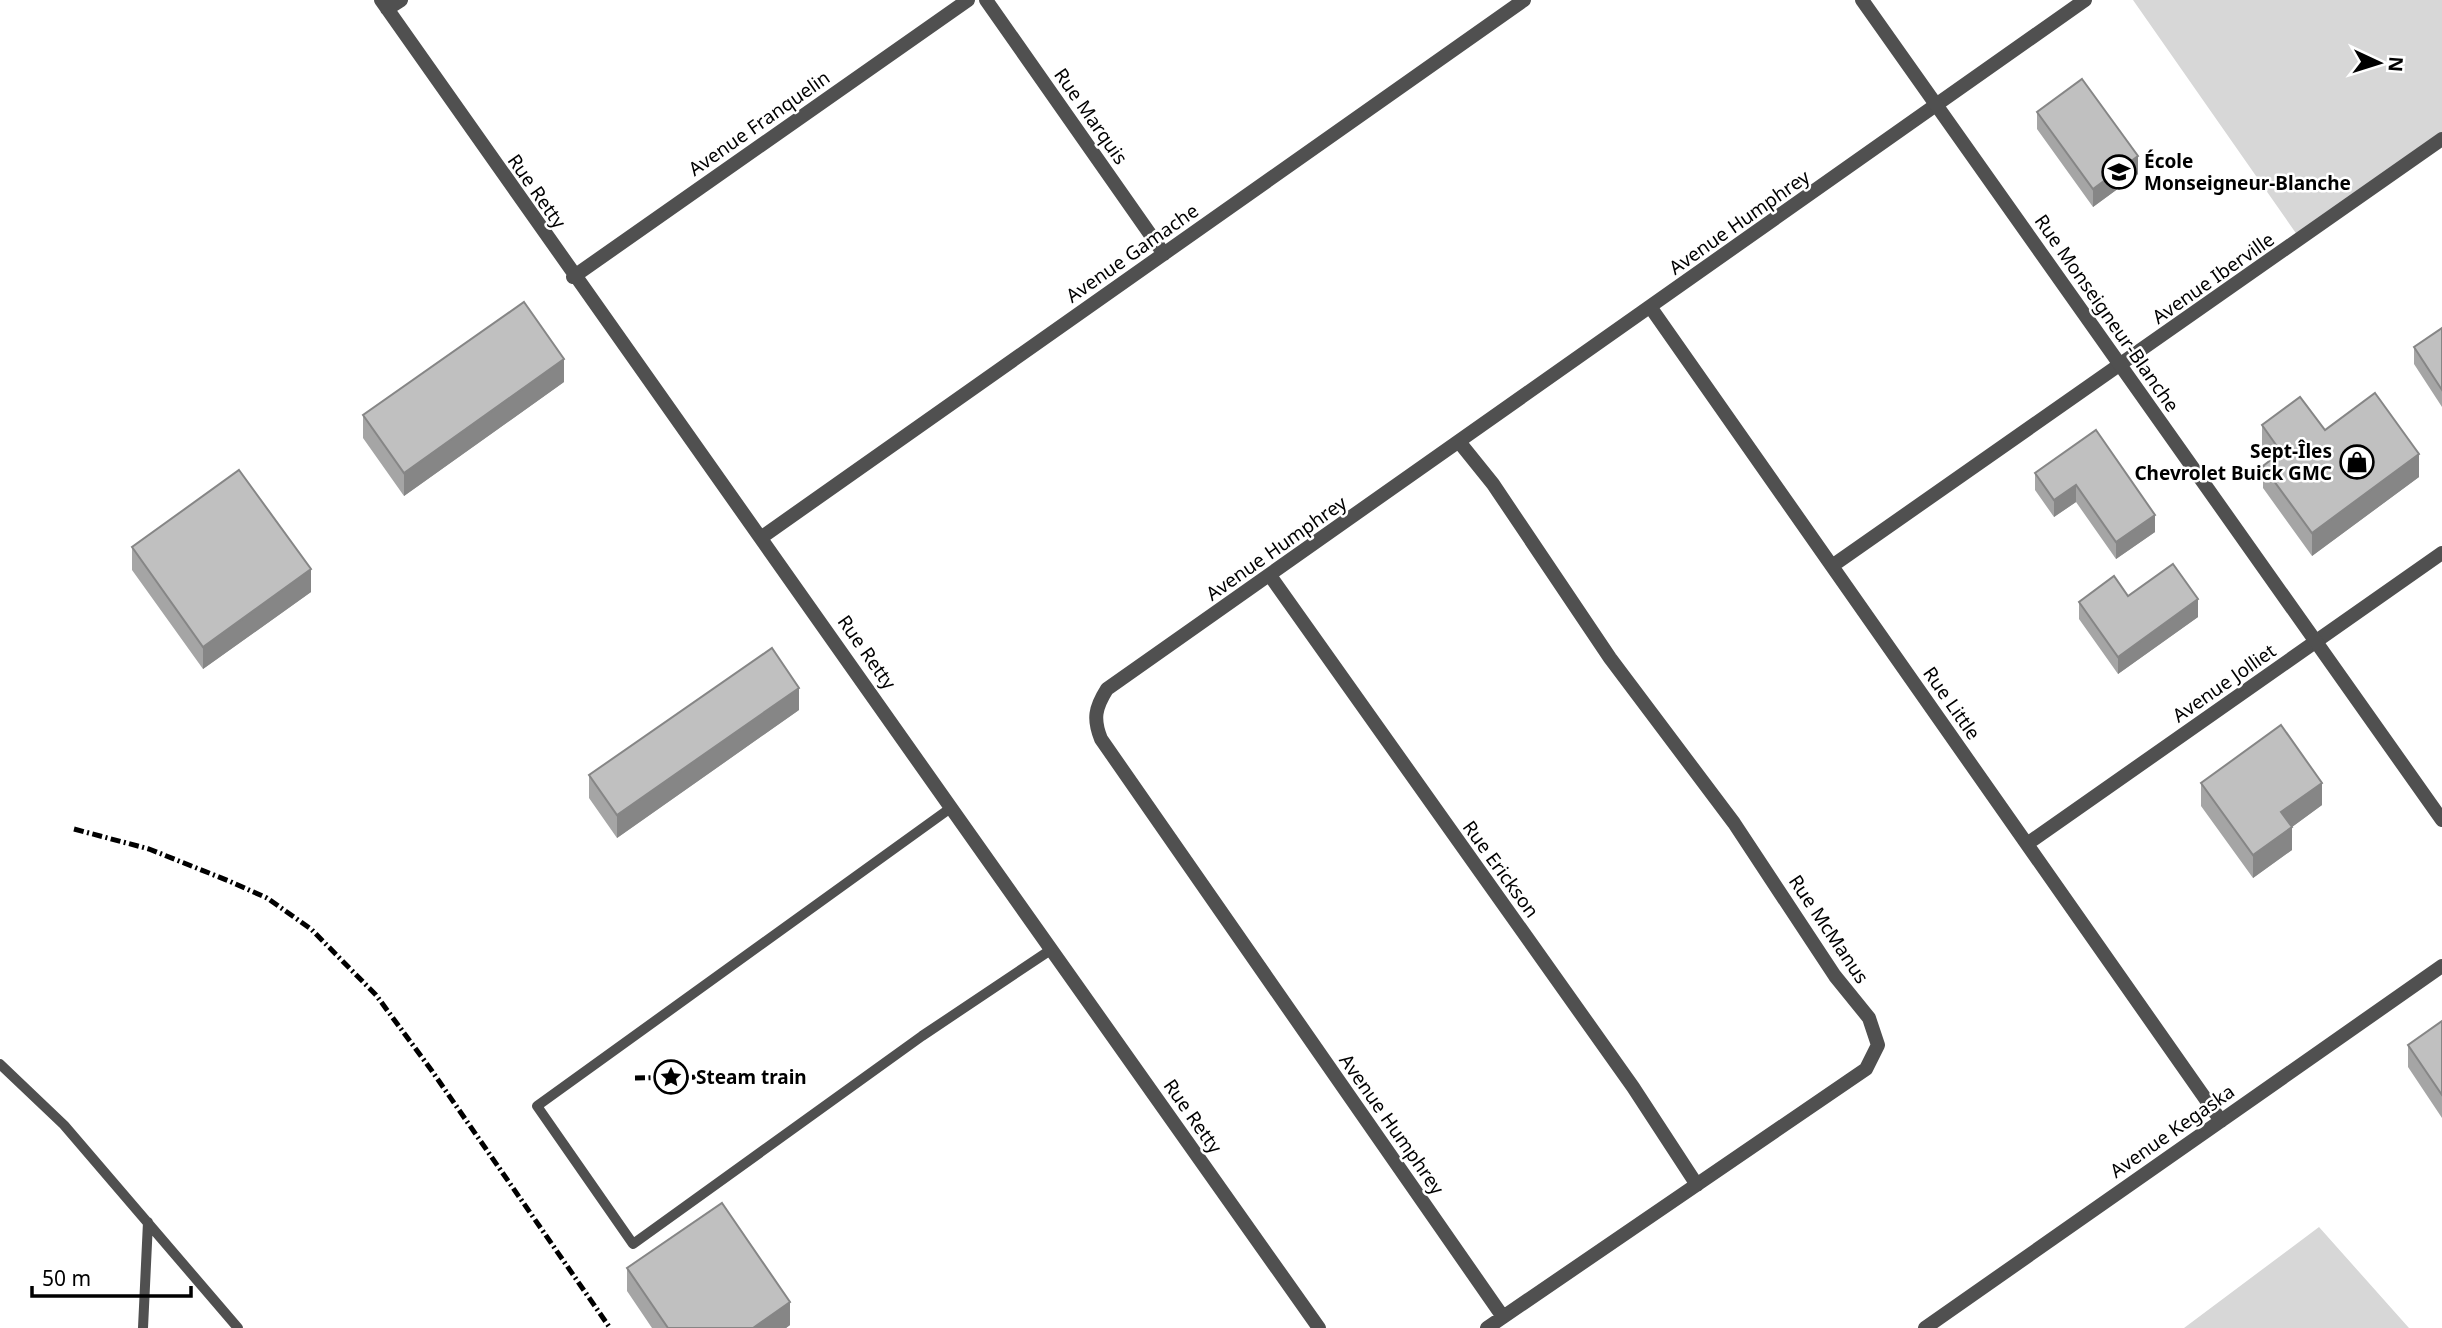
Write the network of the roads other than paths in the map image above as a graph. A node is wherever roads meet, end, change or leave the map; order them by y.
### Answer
1 (401, 0) edge
2 (968, 0) edge
3 (986, 0) edge
4 (1524, 0) edge
5 (1862, 0) edge
6 (2085, 0) edge
7 (384, 5) edge
8 (1937, 105) junction
9 (2442, 139) edge
10 (1164, 254) junction
11 (573, 277) junction
12 (1651, 308) junction
13 (2121, 366) junction
14 (1460, 443) junction
15 (762, 537) junction
16 (2442, 553) edge
17 (1832, 566) junction
18 (1270, 577) junction
19 (2316, 642) junction
20 (952, 807) junction
21 (2442, 820) edge
22 (2027, 844) junction
23 (1052, 949) junction
24 (2442, 966) edge
25 (0, 1064) edge
26 (2221, 1121) junction
27 (1697, 1185) junction
28 (148, 1222) junction
29 (1503, 1317) junction
30 (143, 1328) edge
31 (238, 1328) edge
32 (1319, 1328) edge
33 (1488, 1328) edge
34 (1925, 1328) edge

1 - 7 street
2 - 11 street, Avenue Franquelin
3 - 10 street, Rue Marquis
4 - 10 street, Avenue Gamache
5 - 8 street, Rue Monseigneur-Blanche
6 - 8 street, Avenue Humphrey
7 - 11 street, Rue Retty
8 - 12 street, Avenue Humphrey
8 - 13 street, Rue Monseigneur-Blanche
9 - 13 street, Avenue Iberville
10 - 15 street, Avenue Gamache
11 - 15 street, Rue Retty
12 - 14 street, Avenue Humphrey
12 - 17 street, Rue Little
13 - 17 street, Avenue Iberville
13 - 19 street, Rue Monseigneur-Blanche
14 - 18 street, Avenue Humphrey
14 - 27 street, Rue McManus
15 - 20 street, Rue Retty
16 - 19 street, Avenue Jolliet
17 - 22 street, Rue Little
18 - 27 street, Rue Erickson
18 - 29 street, Avenue Humphrey
19 - 21 street, Rue Monseigneur-Blanche
19 - 22 street, Avenue Jolliet
20 - 23 street, Rue Retty
20 - 23 lane
22 - 26 street, Rue Little
23 - 32 street, Rue Retty
24 - 26 street, Avenue Kegaska
25 - 28 lane
26 - 34 street, Avenue Kegaska
27 - 29 street, Rue McManus
28 - 30 lane
28 - 31 lane
29 - 33 street, Rue McManus

